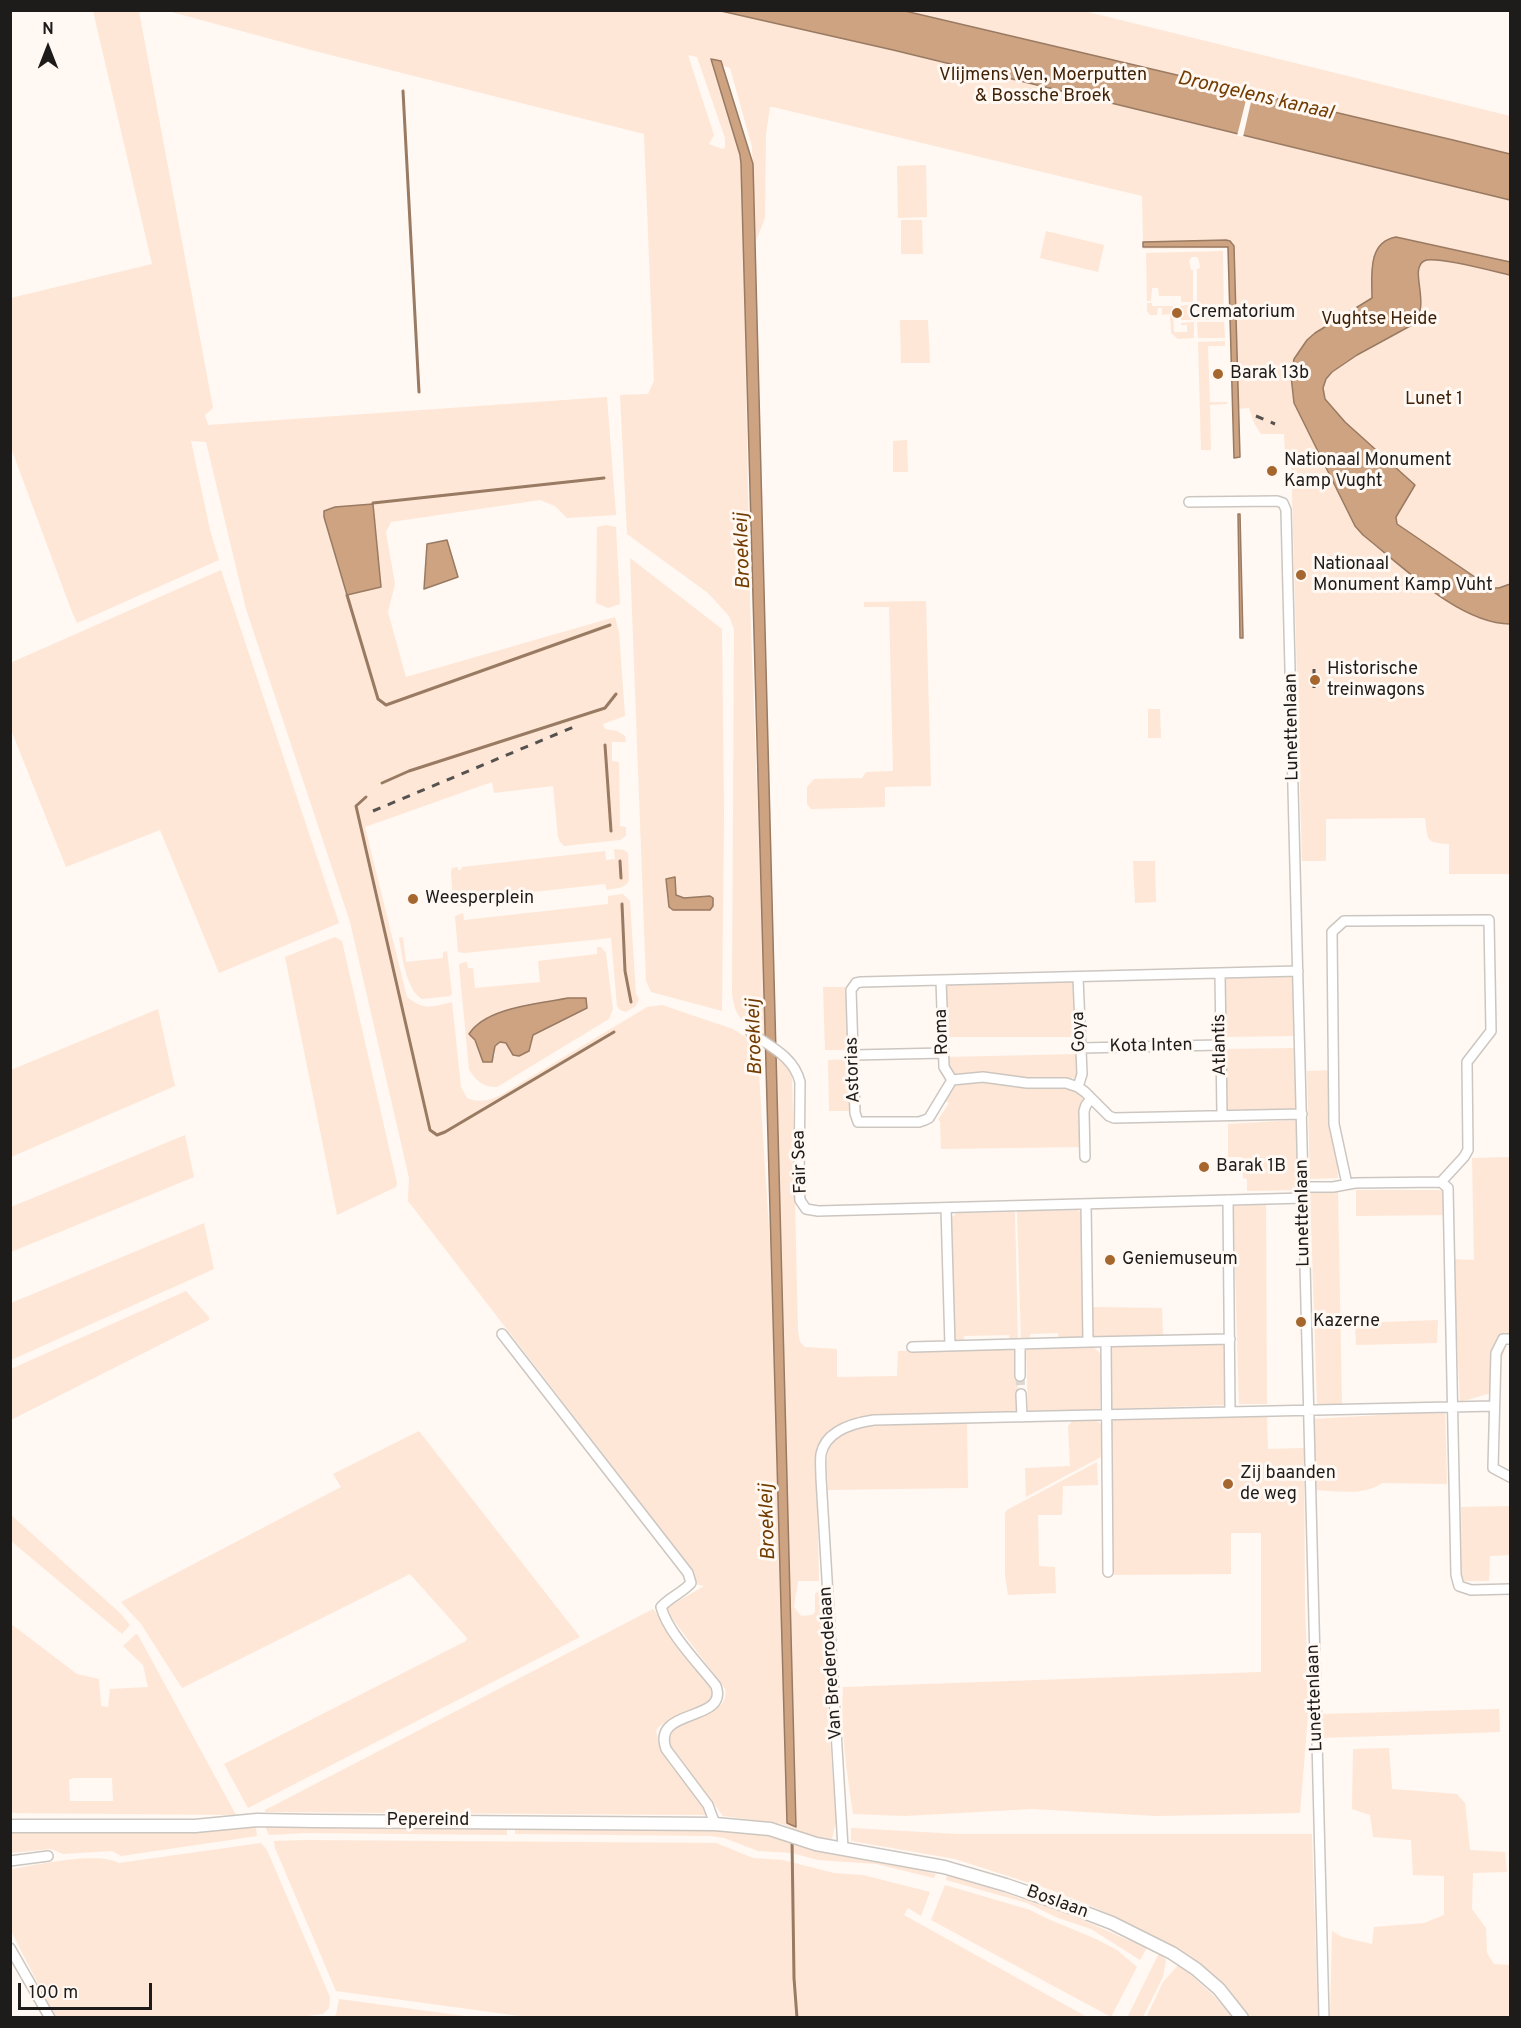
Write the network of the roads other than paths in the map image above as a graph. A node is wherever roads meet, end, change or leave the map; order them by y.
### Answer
1 (1189, 502) dead end
2 (1298, 971) junction
3 (1220, 974) junction
4 (1078, 977) junction
5 (941, 980) junction
6 (751, 1033) dead end
7 (1220, 1045) junction
8 (1081, 1048) junction
9 (944, 1053) junction
10 (853, 1055) junction
11 (952, 1080) junction
12 (1078, 1087) junction
13 (1091, 1099) junction
14 (1302, 1114) junction
15 (1222, 1115) junction
16 (1085, 1157) dead end
17 (1441, 1182) junction
18 (1347, 1184) junction
19 (1303, 1187) junction
20 (1304, 1198) junction
21 (1228, 1200) junction
22 (1086, 1204) junction
23 (946, 1208) junction
24 (502, 1334) dead end
25 (1230, 1339) junction
26 (1510, 1339) edge
27 (1088, 1342) junction
28 (1106, 1342) junction
29 (1020, 1345) junction
30 (950, 1346) junction
31 (912, 1347) dead end
32 (1020, 1376) tunnel mouth
33 (1021, 1394) tunnel mouth
34 (1494, 1406) junction
35 (1453, 1407) junction
36 (1309, 1410) junction
37 (1230, 1412) junction
38 (1106, 1415) junction
39 (1022, 1417) junction
40 (1510, 1477) edge
41 (1108, 1572) dead end
42 (1510, 1590) edge
43 (714, 1824) junction
44 (10, 1826) edge
45 (843, 1848) junction
46 (48, 1856) dead end
47 (10, 1861) edge
48 (10, 1948) edge
49 (50, 2018) edge
50 (1242, 2018) edge
51 (1324, 2018) edge

1 - 2 street, Lunettenlaan
2 - 3 street, Astorias
2 - 14 street, Lunettenlaan
3 - 4 street, Astorias
3 - 7 street, Atlantis
4 - 5 street, Astorias
4 - 8 street, Goya
5 - 9 street, Roma
5 - 10 street, Astorias
6 - 23 street, Fair Sea
7 - 8 street, Kota Inten
7 - 15 street, Atlantis
8 - 12 street, Goya
9 - 10 street
9 - 11 street, Roma
10 - 11 street, Astorias
11 - 12 street
12 - 13 street
13 - 15 street
13 - 16 street
14 - 15 street
14 - 19 street, Lunettenlaan
17 - 18 street
17 - 18 street
17 - 35 street
18 - 19 street
19 - 20 street, Lunettenlaan
20 - 21 street
20 - 36 street, Lunettenlaan
21 - 22 street
21 - 25 street
22 - 23 street
22 - 27 street
23 - 30 street
24 - 43 street
25 - 28 street
25 - 37 street
26 - 34 street
27 - 28 street
27 - 29 street
28 - 38 street
29 - 30 street
29 - 32 street
30 - 31 street
33 - 39 street
34 - 35 street, Van Brederodelaan
34 - 40 street
35 - 36 street, Van Brederodelaan
35 - 42 street
36 - 37 street, Van Brederodelaan
36 - 51 street, Lunettenlaan
37 - 38 street, Van Brederodelaan
38 - 39 street, Van Brederodelaan
38 - 41 street
39 - 45 street, Van Brederodelaan
43 - 44 main road, Pepereind
43 - 45 main road, Pepereind
45 - 50 main road, Boslaan
46 - 47 street
48 - 49 street

